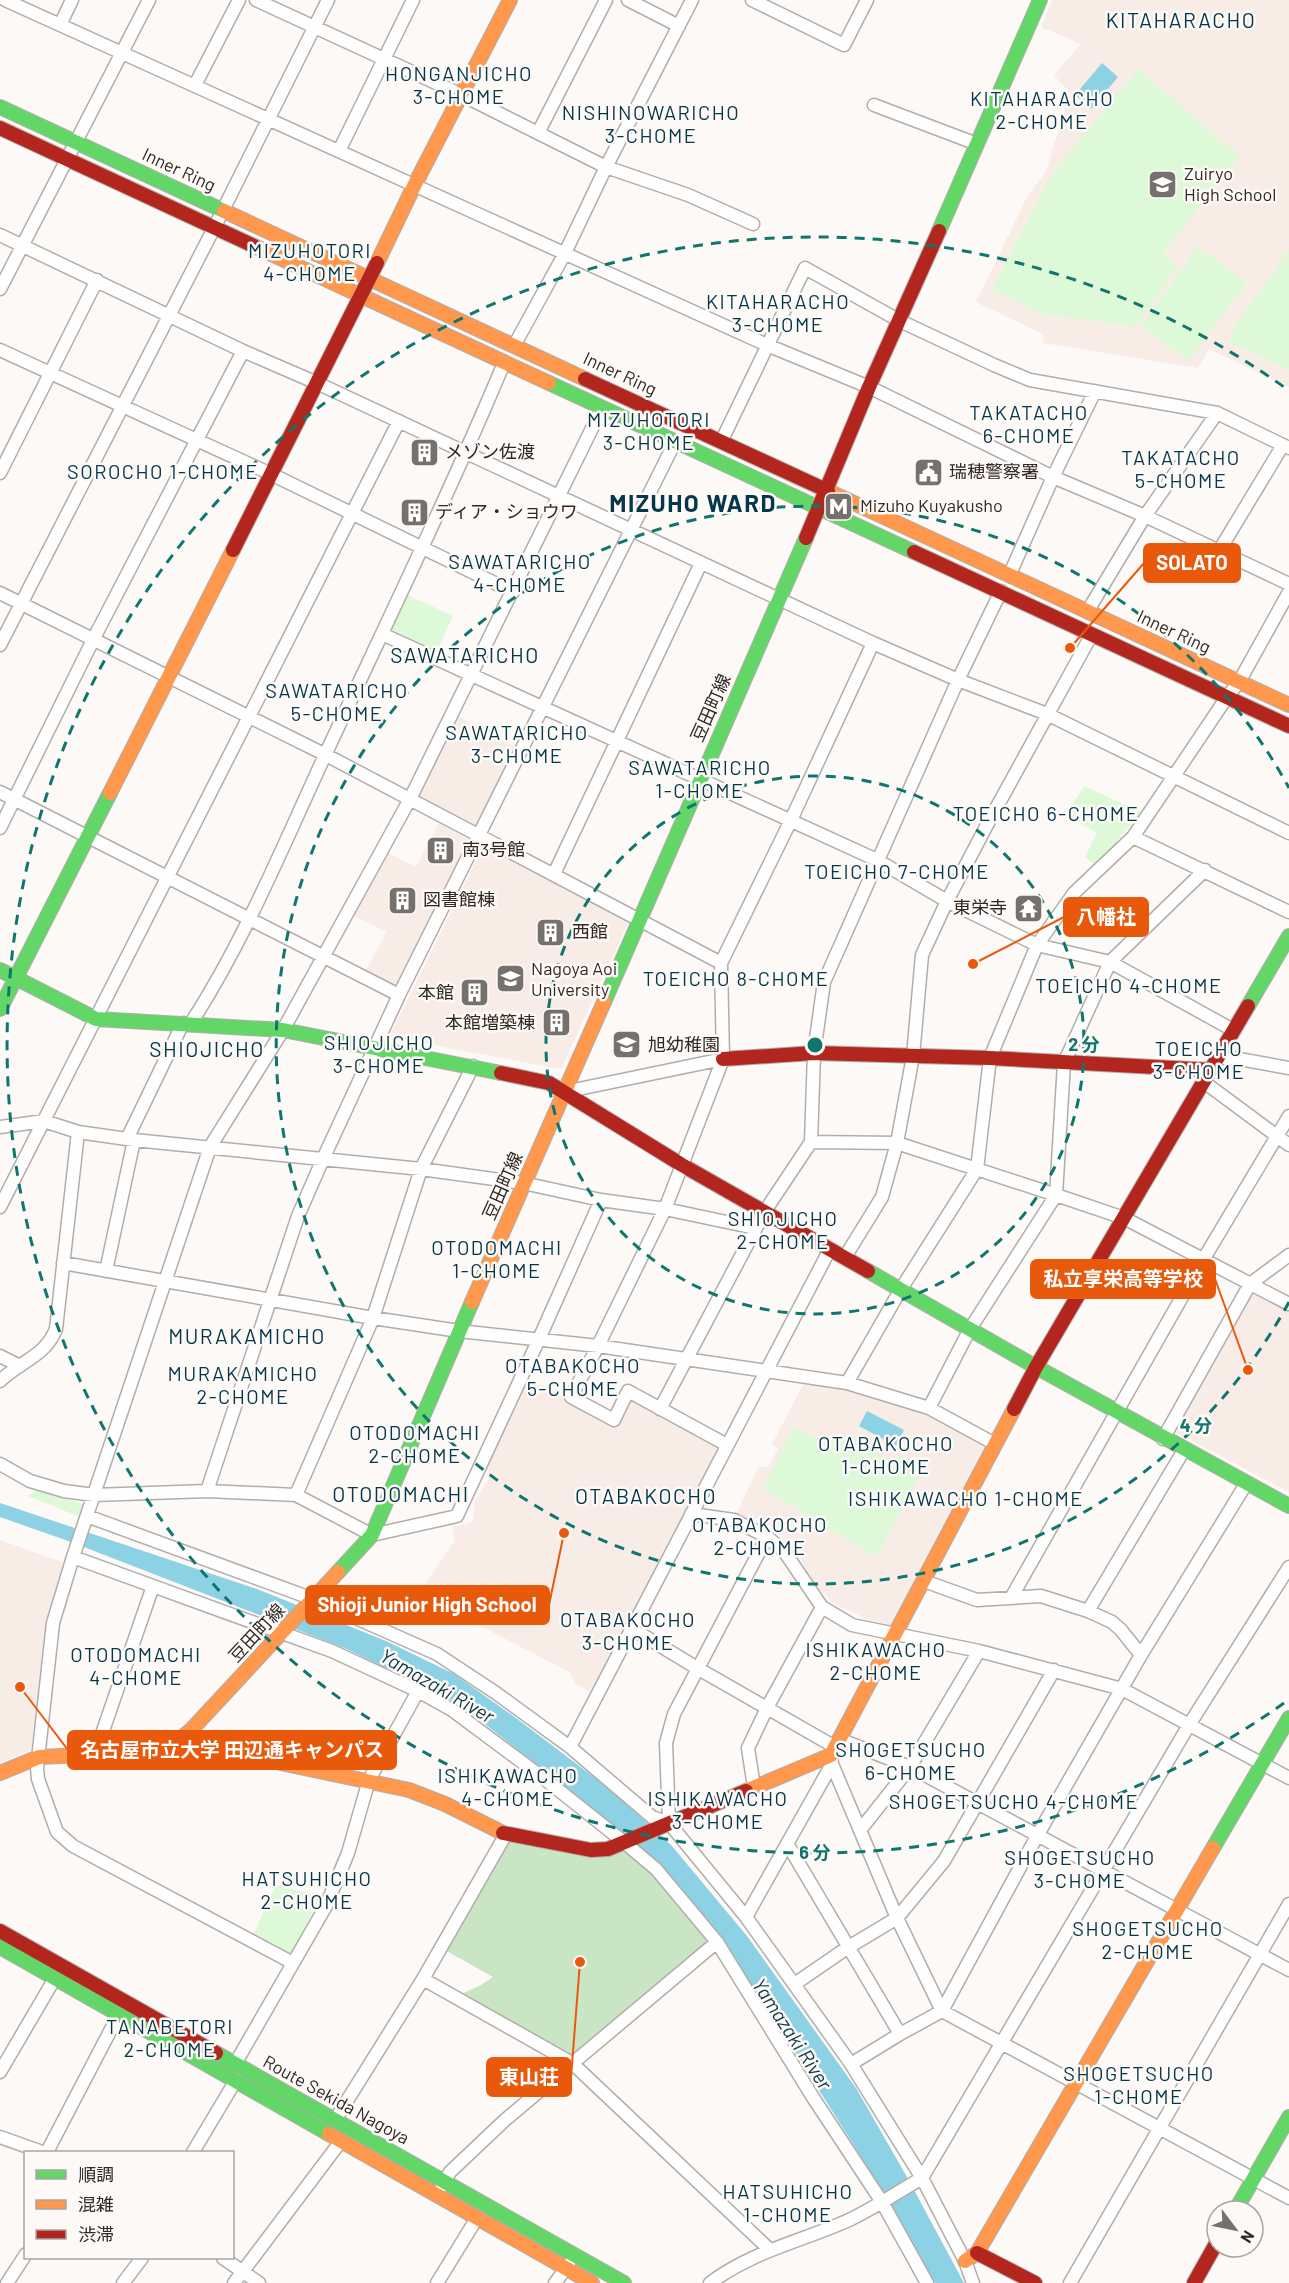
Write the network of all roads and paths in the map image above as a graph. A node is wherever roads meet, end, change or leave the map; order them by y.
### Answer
1 (5, 0) edge
2 (72, 0) edge
3 (149, 0) edge
4 (238, 0) edge
5 (255, 0) edge
6 (328, 0) edge
7 (413, 0) edge
8 (510, 0) edge
9 (606, 0) edge
10 (628, 0) edge
11 (692, 0) edge
12 (752, 0) edge
13 (867, 0) edge
14 (1040, 0) edge
15 (778, 6) edge
16 (60, 25) junction
17 (679, 26) junction
18 (314, 27) junction
19 (122, 53) junction
20 (384, 59) junction
21 (195, 85) junction
22 (462, 95) junction
23 (874, 105) dead end
24 (0, 107) edge
25 (269, 119) junction
26 (0, 128) edge
27 (538, 133) junction
28 (75, 141) junction
29 (977, 144) junction
30 (339, 150) junction
31 (66, 159) junction
32 (606, 167) junction
33 (414, 186) junction
34 (223, 211) junction
35 (753, 224) dead end
36 (214, 228) junction
37 (0, 235) edge
38 (22, 245) junction
39 (565, 253) junction
40 (369, 276) junction
41 (97, 280) junction
42 (0, 290) edge
43 (362, 294) junction
44 (170, 314) junction
45 (900, 321) junction
46 (515, 344) junction
47 (767, 345) junction
48 (0, 350) edge
49 (243, 351) junction
50 (504, 363) junction
51 (50, 374) junction
52 (317, 383) junction
53 (869, 387) junction
54 (1095, 391) junction
55 (122, 406) junction
56 (602, 408) junction
57 (1217, 414) junction
58 (399, 421) junction
59 (196, 441) junction
60 (675, 442) junction
61 (721, 442) junction
62 (1286, 447) edge
63 (466, 453) junction
64 (0, 474) edge
65 (271, 474) junction
66 (1053, 477) junction
67 (825, 491) junction
68 (558, 495) junction
69 (819, 507) junction
70 (352, 513) junction
71 (1145, 516) junction
72 (630, 530) junction
73 (422, 547) junction
74 (1219, 551) junction
75 (701, 564) junction
76 (1009, 576) junction
77 (1289, 584) edge
78 (1001, 591) junction
79 (513, 592) junction
80 (1289, 592) edge
81 (0, 593) edge
82 (780, 600) junction
83 (20, 604) junction
84 (1087, 612) junction
85 (382, 634) junction
86 (1092, 634) junction
87 (93, 640) junction
88 (873, 643) junction
89 (0, 645) edge
90 (169, 676) junction
91 (470, 676) junction
92 (958, 680) junction
93 (1239, 682) junction
94 (1227, 697) junction
95 (1289, 705) edge
96 (542, 707) junction
97 (1047, 714) junction
98 (248, 718) junction
99 (1289, 726) edge
100 (618, 742) junction
101 (326, 755) junction
102 (1173, 776) junction
103 (700, 778) junction
104 (0, 792) edge
105 (14, 799) junction
106 (410, 800) junction
107 (791, 820) junction
108 (0, 828) edge
109 (1289, 833) edge
110 (88, 836) junction
111 (479, 836) junction
112 (1133, 837) junction
113 (877, 860) junction
114 (1205, 870) junction
115 (554, 874) junction
116 (167, 878) junction
117 (947, 901) junction
118 (1289, 912) edge
119 (249, 920) junction
120 (641, 921) junction
121 (1289, 936) edge
122 (1037, 945) junction
123 (323, 956) junction
124 (1110, 962) junction
125 (721, 963) junction
126 (0, 970) edge
127 (16, 978) junction
128 (399, 995) junction
129 (0, 1010) edge
130 (96, 1019) junction
131 (187, 1023) junction
132 (283, 1030) junction
133 (1233, 1030) junction
134 (374, 1047) junction
135 (814, 1053) junction
136 (913, 1056) junction
137 (990, 1058) junction
138 (723, 1059) junction
139 (1064, 1063) junction
140 (473, 1066) junction
141 (1289, 1068) edge
142 (1211, 1070) junction
143 (564, 1092) junction
144 (1289, 1116) edge
145 (44, 1121) junction
146 (0, 1127) edge
147 (78, 1132) junction
148 (1277, 1136) junction
149 (131, 1139) junction
150 (811, 1142) junction
151 (897, 1143) junction
152 (1289, 1145) edge
153 (210, 1147) junction
154 (323, 1159) junction
155 (682, 1165) junction
156 (421, 1169) junction
157 (977, 1169) junction
158 (524, 1183) junction
159 (1056, 1195) junction
160 (601, 1200) junction
161 (0, 1207) edge
162 (665, 1209) junction
163 (765, 1211) junction
164 (1124, 1218) junction
165 (755, 1228) junction
166 (830, 1249) junction
167 (1289, 1255) edge
168 (845, 1257) junction
169 (1203, 1260) junction
170 (63, 1263) junction
171 (106, 1271) junction
172 (166, 1280) junction
173 (1250, 1284) junction
174 (901, 1289) junction
175 (271, 1300) junction
176 (1289, 1304) edge
177 (373, 1318) junction
178 (970, 1329) junction
179 (459, 1331) junction
180 (539, 1339) junction
181 (598, 1346) junction
182 (0, 1356) edge
183 (686, 1359) junction
184 (20, 1366) junction
185 (1036, 1367) junction
186 (767, 1370) junction
187 (0, 1381) edge
188 (847, 1383) junction
189 (929, 1408) junction
190 (660, 1409) junction
191 (1116, 1413) junction
192 (1163, 1439) junction
193 (995, 1444) junction
194 (727, 1445) junction
195 (1184, 1450) junction
196 (0, 1465) edge
197 (1246, 1484) junction
198 (207, 1491) junction
199 (94, 1496) junction
200 (296, 1496) junction
201 (1289, 1506) edge
202 (691, 1514) junction
203 (87, 1518) junction
204 (372, 1535) junction
205 (767, 1537) junction
206 (74, 1555) junction
207 (1289, 1567) edge
208 (924, 1581) junction
209 (153, 1586) junction
210 (1011, 1598) junction
211 (311, 1601) junction
212 (822, 1607) junction
213 (1088, 1611) junction
214 (631, 1628) junction
215 (285, 1631) junction
216 (896, 1635) junction
217 (979, 1651) junction
218 (1141, 1655) junction
219 (696, 1668) junction
220 (1054, 1670) junction
221 (1122, 1689) junction
222 (418, 1691) junction
223 (767, 1708) junction
224 (1289, 1718) edge
225 (1189, 1725) junction
226 (173, 1745) junction
227 (570, 1747) junction
228 (834, 1751) junction
229 (95, 1754) junction
230 (39, 1757) junction
231 (1263, 1764) junction
232 (910, 1767) junction
233 (0, 1773) edge
234 (1289, 1778) edge
235 (369, 1780) junction
236 (754, 1787) junction
237 (977, 1802) junction
238 (669, 1822) junction
239 (861, 1829) junction
240 (506, 1834) junction
241 (1037, 1836) junction
242 (628, 1842) junction
243 (788, 1845) junction
244 (1102, 1870) junction
245 (1289, 1904) edge
246 (1176, 1909) junction
247 (746, 1917) junction
248 (897, 1918) junction
249 (0, 1930) edge
250 (717, 1942) junction
251 (0, 1947) edge
252 (848, 1948) junction
253 (1259, 1954) junction
254 (293, 1963) junction
255 (1289, 1970) edge
256 (55, 1978) junction
257 (423, 1979) junction
258 (796, 1983) junction
259 (942, 2011) junction
260 (119, 2014) junction
261 (900, 2034) junction
262 (1001, 2044) junction
263 (572, 2063) junction
264 (235, 2064) junction
265 (851, 2064) junction
266 (0, 2072) edge
267 (236, 2080) junction
268 (1076, 2083) junction
269 (1289, 2117) edge
270 (335, 2120) junction
271 (1161, 2129) junction
272 (0, 2137) edge
273 (341, 2140) junction
274 (39, 2151) edge
275 (48, 2151) edge
276 (194, 2151) edge
277 (1253, 2179) junction
278 (918, 2180) junction
279 (444, 2181) junction
280 (437, 2195) junction
281 (1289, 2198) edge
282 (1242, 2199) edge
283 (884, 2201) junction
284 (477, 2218) junction
285 (769, 2249) junction
286 (977, 2253) junction
287 (576, 2256) junction
288 (24, 2257) edge
289 (141, 2259) edge
290 (225, 2259) edge
291 (1207, 2259) edge
292 (965, 2261) junction
293 (566, 2268) junction
294 (242, 2270) junction
295 (7, 2283) edge
296 (123, 2283) edge
297 (234, 2283) edge
298 (259, 2283) edge
299 (437, 2283) edge
300 (555, 2283) edge
301 (592, 2283) edge
302 (624, 2283) edge
303 (710, 2283) edge
304 (927, 2283) edge
305 (973, 2283) edge
306 (1035, 2283) edge
307 (1070, 2283) edge
308 (1194, 2283) edge

1 - 16 street
2 - 16 street
3 - 19 street
4 - 21 street
5 - 18 street
6 - 18 street
7 - 20 street
8 - 22 street
9 - 27 street
10 - 17 street
11 - 17 street
12 - 15 street
13 - 15 street
14 - 29 street, 豆田町線
16 - 19 street
17 - 32 street
18 - 20 street
18 - 25 street
19 - 21 street
19 - 28 street
20 - 22 street
20 - 30 street
21 - 25 street
22 - 27 street
22 - 33 street
23 - 29 street
24 - 28 street, Inner Ring
25 - 30 street
25 - 34 street
26 - 31 street, Inner Ring
27 - 32 street
28 - 31 street
28 - 34 street, Inner Ring
29 - 45 street, 豆田町線
30 - 33 street
31 - 36 street, Inner Ring
31 - 38 street
32 - 35 street
32 - 39 street
33 - 39 street
33 - 40 street
34 - 36 street
34 - 40 street, Inner Ring
36 - 43 street, Inner Ring
36 - 44 street
37 - 38 street
38 - 41 street
38 - 42 street
39 - 46 street
39 - 47 street
40 - 43 street
40 - 46 street, Inner Ring
41 - 44 street
41 - 51 street
43 - 50 street, Inner Ring
43 - 52 street
44 - 49 street
44 - 55 street
45 - 47 street
45 - 53 street, 豆田町線
45 - 54 street
46 - 61 street, Inner Ring
47 - 53 street
47 - 61 street
48 - 51 street
49 - 52 street
49 - 59 street
50 - 56 street, Inner Ring
50 - 63 street
51 - 55 street
51 - 64 street
52 - 58 street
52 - 65 street
53 - 66 street
53 - 67 street, 豆田町線
54 - 57 street
54 - 66 street
55 - 59 street
55 - 83 street
56 - 60 street, Inner Ring
56 - 68 street
57 - 62 street
57 - 71 street
58 - 63 street
58 - 70 street
59 - 65 street
59 - 87 street
60 - 69 street, Inner Ring
60 - 72 street
61 - 67 street, Inner Ring
62 - 74 street
63 - 68 street
63 - 73 street
65 - 70 street
65 - 90 street
66 - 71 street
66 - 76 street
67 - 69 street, 豆田町線
67 - 76 street, Inner Ring
68 - 72 street
68 - 79 street
69 - 78 street, Inner Ring
69 - 82 street, 豆田町線
70 - 73 street
70 - 98 street
71 - 74 street
71 - 84 street
72 - 75 street
72 - 96 street
73 - 79 street
73 - 85 street
74 - 77 street
75 - 82 street
75 - 100 street
76 - 84 street, Inner Ring
78 - 86 street, Inner Ring
78 - 92 street
79 - 91 street
80 - 93 street
81 - 83 street
82 - 88 street
82 - 103 street, 豆田町線
83 - 87 street
83 - 89 street
84 - 93 street, Inner Ring
85 - 91 street
85 - 101 street
86 - 94 street, Inner Ring
86 - 97 street
87 - 90 street
87 - 105 street
88 - 92 street
88 - 107 street
90 - 98 street
90 - 110 street
91 - 96 street
91 - 106 street
92 - 97 street
92 - 113 street
93 - 94 street
93 - 95 street, Inner Ring
94 - 99 street, Inner Ring
94 - 102 street
96 - 100 street
96 - 111 street
97 - 102 street
97 - 117 street
98 - 101 street
98 - 116 street
100 - 103 street
100 - 115 street
101 - 106 street
101 - 119 street
102 - 109 street
102 - 112 street
103 - 107 street
103 - 120 street, 豆田町線
104 - 105 street
105 - 108 street
105 - 110 street
106 - 111 street
106 - 123 street
107 - 113 street
107 - 125 street
110 - 116 street
110 - 127 street
111 - 115 street
111 - 128 street
112 - 114 street
112 - 122 street
113 - 117 street
113 - 135 street
114 - 118 street
114 - 124 street
115 - 120 street
116 - 119 street
116 - 130 street
117 - 122 street
117 - 136 street
119 - 123 street
119 - 131 street
120 - 125 street
120 - 143 street, 豆田町線
121 - 133 street
122 - 124 street
122 - 137 street
123 - 128 street
123 - 132 street
124 - 133 street
124 - 139 street
125 - 138 street
126 - 127 street
127 - 129 street
127 - 130 street
128 - 134 street
130 - 131 street
130 - 145 street
131 - 132 street
131 - 149 street
132 - 134 street
132 - 153 street
133 - 142 street
134 - 140 street
134 - 154 street
135 - 136 street
135 - 138 street
135 - 150 street
136 - 137 street
136 - 151 street
137 - 139 street
137 - 157 street
138 - 143 street
138 - 155 street
139 - 142 street
139 - 159 street
140 - 143 street
140 - 156 street
141 - 142 street
142 - 148 street
142 - 164 street
143 - 155 street
143 - 158 street, 豆田町線
144 - 148 street
145 - 146 street
145 - 147 street
145 - 161 street
147 - 149 street
147 - 170 street
148 - 152 street
148 - 169 street
149 - 153 street
149 - 171 street
150 - 151 street
150 - 163 street
151 - 157 street
151 - 168 street
153 - 154 street
153 - 172 street
154 - 156 street
154 - 175 street
155 - 162 street
155 - 163 street
156 - 158 street
156 - 177 street
157 - 159 street
157 - 174 street
158 - 160 street
158 - 179 street, 豆田町線
159 - 164 street
159 - 178 street
160 - 162 street
160 - 180 street
162 - 165 street
162 - 181 street
163 - 165 street
163 - 166 street
164 - 169 street
164 - 185 street
165 - 183 street
166 - 168 street
166 - 186 street
167 - 173 street
168 - 174 street
169 - 173 street
169 - 191 street
170 - 171 street
170 - 184 street
171 - 172 street
172 - 175 street
172 - 199 street
173 - 176 street
173 - 192 street
174 - 178 street
174 - 188 street
175 - 177 street
175 - 198 street
177 - 179 street
177 - 200 street
178 - 185 street
178 - 189 street
179 - 180 street
179 - 204 street, 豆田町線
180 - 181 street
180 - 204 street
181 - 183 street
181 - 190 street
182 - 184 street
183 - 186 street
183 - 190 street
184 - 187 street
185 - 191 street
185 - 193 street
186 - 188 street
186 - 194 street
188 - 189 street
189 - 193 street
190 - 194 street
191 - 192 street
191 - 210 street
192 - 195 street
193 - 208 street
194 - 202 street
195 - 197 street
195 - 213 street
196 - 199 street
197 - 201 street
197 - 218 street
198 - 199 street
198 - 200 street
199 - 203 street
200 - 204 street
202 - 205 street
202 - 214 street
203 - 206 street
203 - 211 street
204 - 211 street, 豆田町線
205 - 212 street
205 - 219 street
206 - 209 street
206 - 230 street
207 - 225 street
208 - 210 street
208 - 216 street
209 - 215 street
209 - 229 street
210 - 213 street
211 - 215 street, 豆田町線
211 - 227 street
212 - 216 street
212 - 223 street
213 - 218 street
214 - 219 street
214 - 227 street
215 - 222 street
215 - 226 street, 豆田町線
216 - 217 street
216 - 228 street
217 - 220 street
217 - 232 street
218 - 221 street
219 - 223 street
219 - 238 street
220 - 221 street
220 - 237 street
221 - 225 street
221 - 241 street
222 - 235 street
222 - 242 street
223 - 228 street
223 - 236 street
224 - 231 street
225 - 231 street
225 - 244 street
226 - 229 street, 豆田町線
226 - 235 street
227 - 238 street
228 - 232 street
228 - 236 street
228 - 239 street
228 - 243 street
229 - 230 street, 豆田町線
230 - 233 street, 豆田町線
230 - 254 street
231 - 234 street
231 - 246 street
232 - 237 street
232 - 239 street
235 - 240 street
235 - 254 street
236 - 238 street
237 - 241 street
237 - 248 street
238 - 242 street
238 - 247 street
239 - 248 street
240 - 242 street
240 - 257 street
241 - 244 street
241 - 259 street
242 - 250 street
243 - 247 street
243 - 252 street
244 - 246 street
244 - 262 street
245 - 253 street
246 - 253 street
246 - 268 street
247 - 258 street
248 - 252 street
248 - 259 street
249 - 264 street, Route Sekida Nagoya
250 - 263 street
250 - 283 street
251 - 256 street, Route Sekida Nagoya
252 - 258 street
252 - 261 street
253 - 255 street
253 - 271 street
254 - 264 street
256 - 260 street, Route Sekida Nagoya
256 - 266 street
257 - 263 street
257 - 270 street
258 - 265 street
259 - 261 street
259 - 262 street
260 - 267 street, Route Sekida Nagoya
260 - 275 street
261 - 265 street
262 - 268 street
262 - 278 street
263 - 279 street
263 - 285 street
264 - 270 street, Route Sekida Nagoya
265 - 278 street
267 - 273 street, Route Sekida Nagoya
267 - 276 street
268 - 271 street
268 - 286 street
269 - 277 street
270 - 279 street, Route Sekida Nagoya
271 - 277 street
271 - 307 street
272 - 274 street
273 - 280 street, Route Sekida Nagoya
273 - 294 street
277 - 281 street
277 - 282 street
278 - 283 street
278 - 292 street
279 - 280 street
279 - 287 street, Route Sekida Nagoya
280 - 284 street, Route Sekida Nagoya
283 - 285 street
283 - 304 street
284 - 293 street, Route Sekida Nagoya
284 - 299 street
285 - 303 street
286 - 292 street
286 - 306 street
287 - 293 street
287 - 302 street, Route Sekida Nagoya
288 - 295 street
289 - 296 street
290 - 294 street
291 - 308 street
292 - 305 street
293 - 300 street
293 - 301 street, Route Sekida Nagoya
294 - 297 street
294 - 298 street

